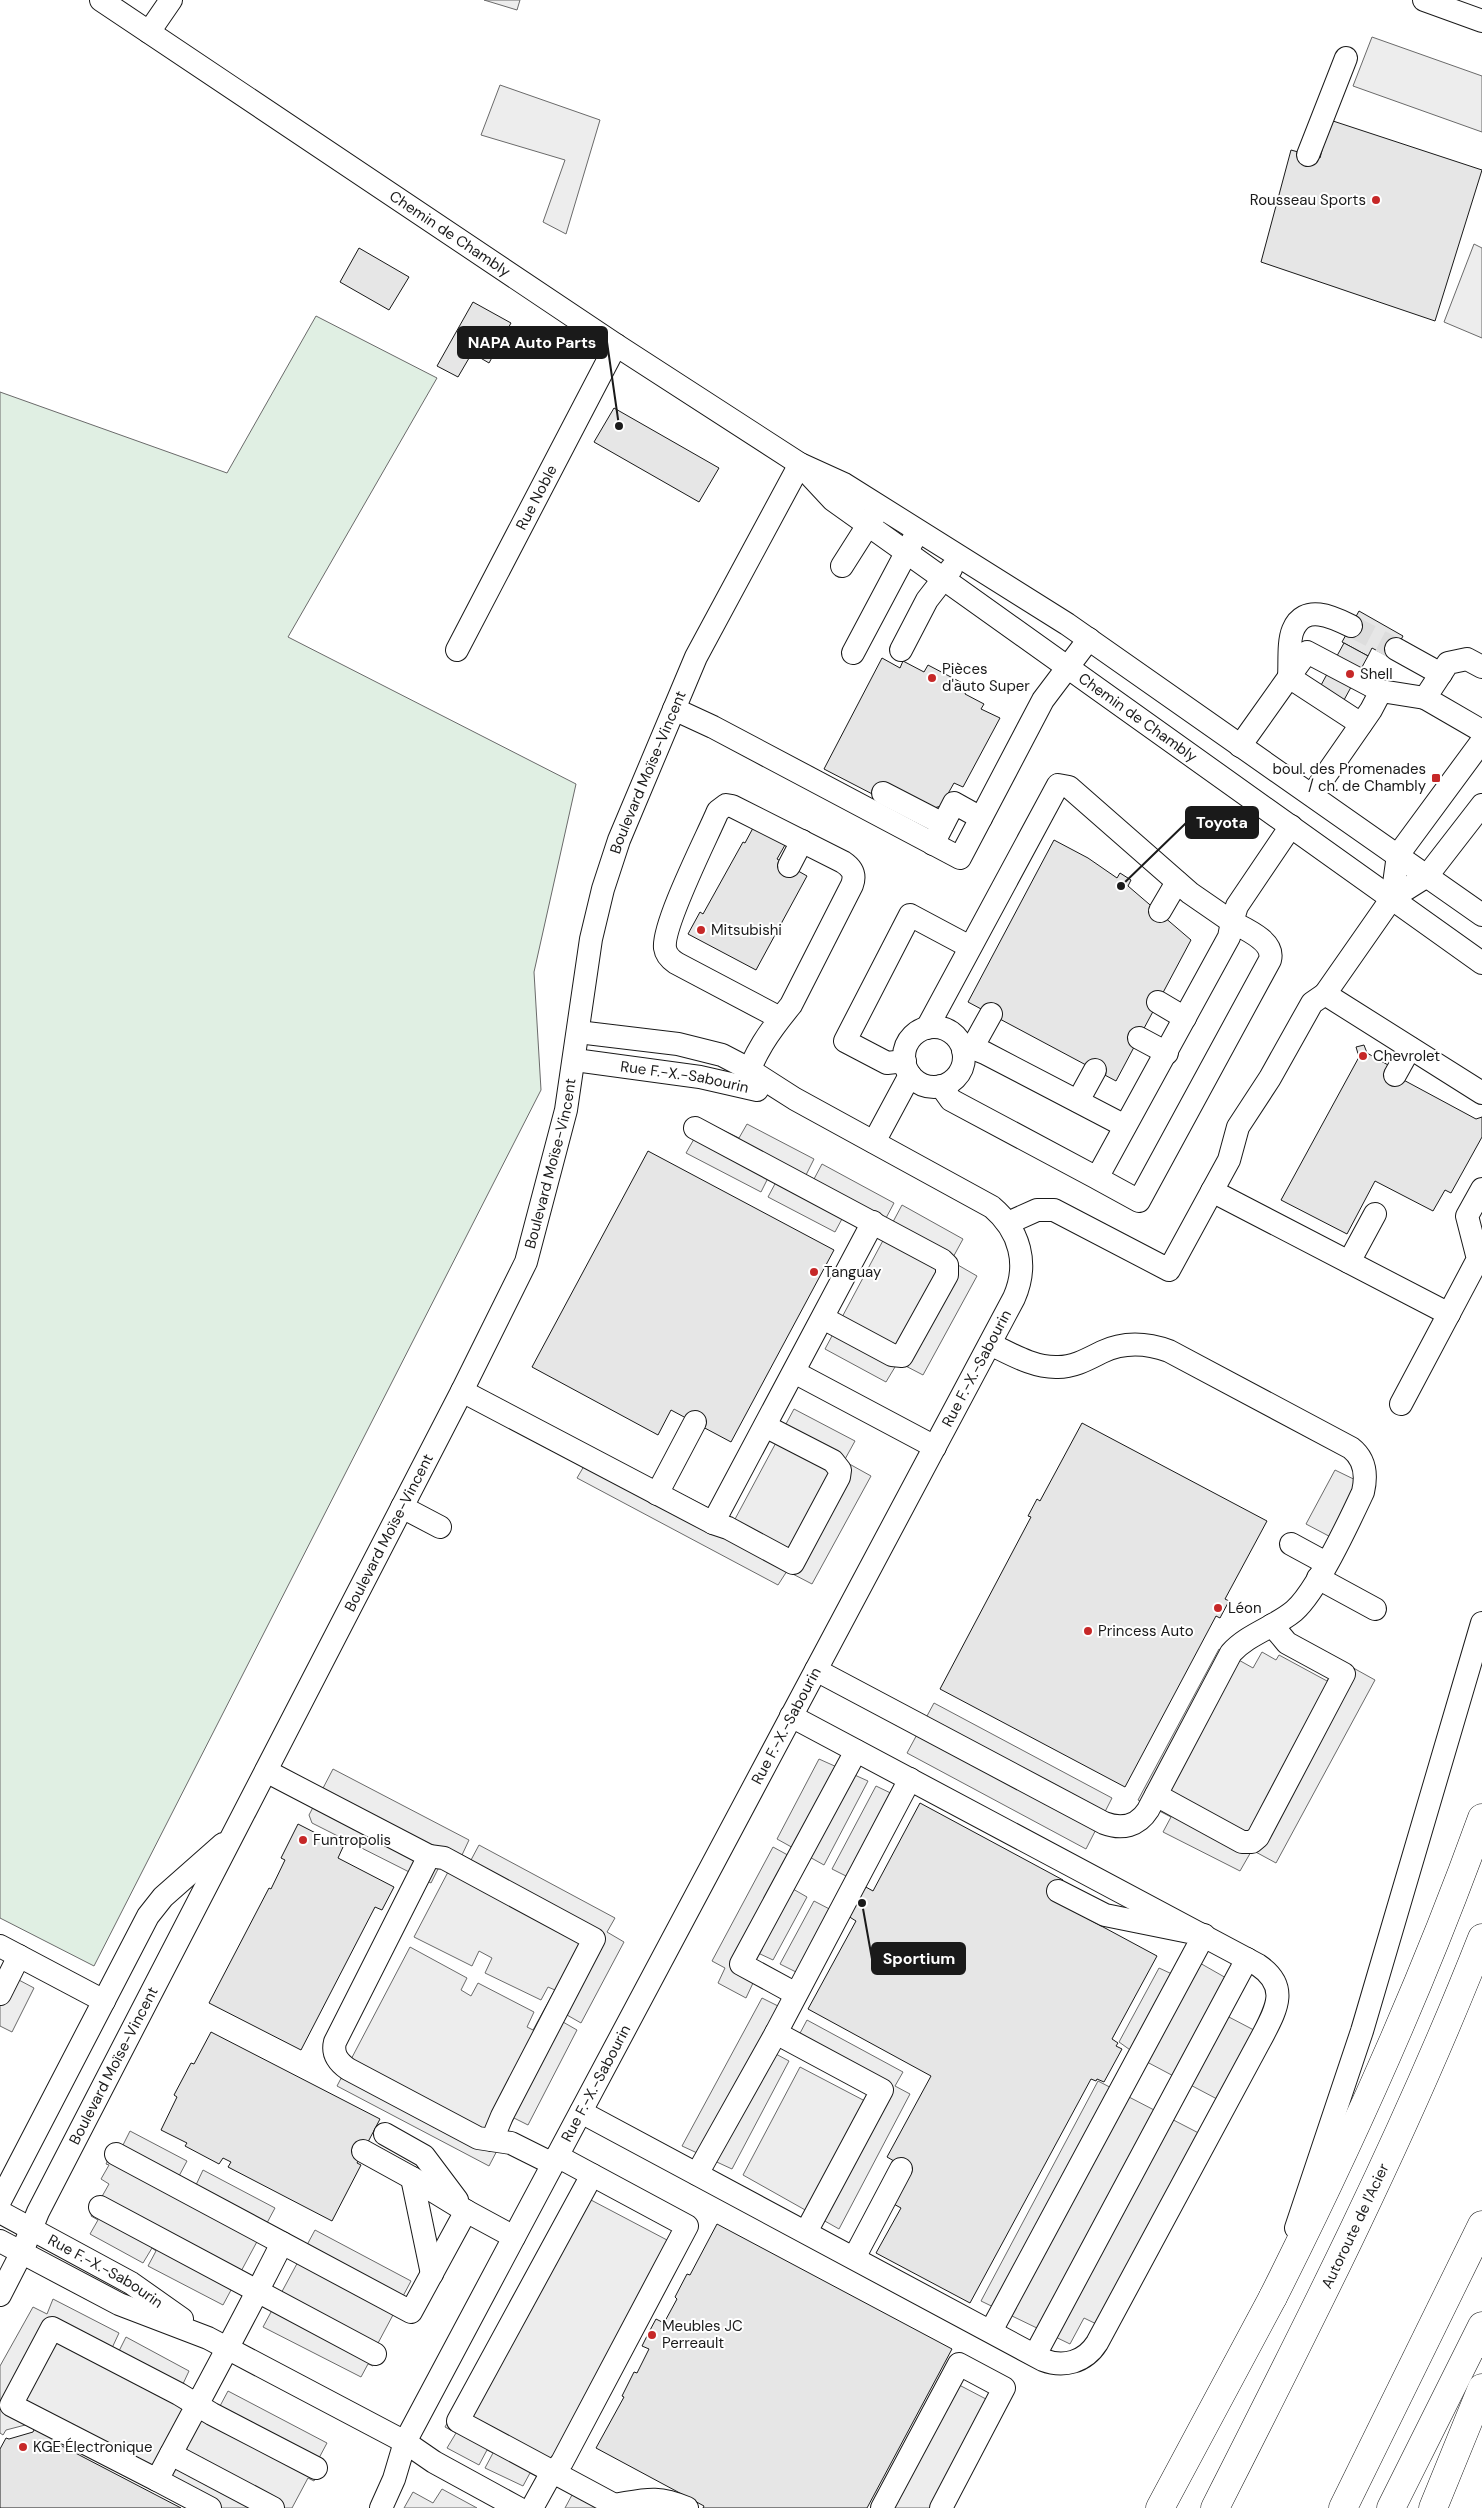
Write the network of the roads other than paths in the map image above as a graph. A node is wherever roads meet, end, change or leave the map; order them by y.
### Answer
1 (101, 0) edge
2 (171, 0) edge
3 (1424, 0) edge
4 (1482, 21) edge
5 (149, 32) junction
6 (1346, 58) dead end
7 (1308, 155) dead end
8 (616, 345) junction
9 (800, 464) junction
10 (874, 516) junction
11 (918, 531) junction
12 (905, 552) junction
13 (960, 557) junction
14 (842, 566) dead end
15 (943, 579) junction
16 (1351, 626) tunnel mouth
17 (1089, 639) junction
18 (1396, 649) tunnel mouth
19 (457, 650) dead end
20 (901, 650) dead end
21 (853, 653) dead end
22 (1482, 667) edge
23 (1066, 668) junction
24 (1441, 674) junction
25 (1289, 677) junction
26 (1382, 691) junction
27 (1425, 698) junction
28 (674, 709) junction
29 (1361, 724) junction
30 (1482, 731) edge
31 (1482, 741) edge
32 (1240, 746) junction
33 (883, 793) dead end
34 (1312, 795) junction
35 (1482, 805) edge
36 (981, 818) junction
37 (1290, 826) junction
38 (938, 834) junction
39 (802, 841) junction
40 (1398, 855) junction
41 (789, 866) dead end
42 (1427, 876) junction
43 (1177, 882) junction
44 (1392, 898) junction
45 (1160, 912) dead end
46 (1482, 915) edge
47 (1232, 922) junction
48 (970, 947) junction
49 (1482, 963) edge
50 (1325, 994) junction
51 (1158, 1002) dead end
52 (990, 1014) dead end
53 (780, 1018) junction
54 (1185, 1018) junction
55 (927, 1028) junction
56 (578, 1032) junction
57 (1139, 1038) dead end
58 (1410, 1048) junction
59 (969, 1050) junction
60 (1167, 1053) junction
61 (575, 1060) junction
62 (907, 1068) junction
63 (1095, 1070) dead end
64 (1395, 1075) dead end
65 (746, 1078) junction
66 (941, 1086) junction
67 (1482, 1093) edge
68 (1078, 1102) junction
69 (1125, 1126) junction
70 (695, 1128) dead end
71 (874, 1142) junction
72 (1096, 1178) junction
73 (1482, 1189) edge
74 (1212, 1191) junction
75 (1375, 1214) dead end
76 (873, 1222) junction
77 (1008, 1223) junction
78 (1349, 1262) junction
79 (1449, 1314) junction
80 (822, 1318) junction
81 (990, 1344) junction
82 (794, 1372) junction
83 (462, 1391) junction
84 (1401, 1404) dead end
85 (695, 1422) dead end
86 (765, 1426) junction
87 (935, 1447) junction
88 (657, 1494) junction
89 (402, 1507) junction
90 (713, 1523) junction
91 (440, 1527) dead end
92 (1291, 1544) dead end
93 (1322, 1570) junction
94 (1375, 1609) dead end
95 (1482, 1623) edge
96 (1272, 1625) junction
97 (816, 1670) junction
98 (791, 1716) junction
99 (856, 1750) junction
100 (266, 1771) junction
101 (910, 1779) junction
102 (1156, 1795) junction
103 (1482, 1818) edge
104 (231, 1837) junction
105 (429, 1856) junction
106 (1058, 1891) dead end
107 (1204, 1936) junction
108 (1482, 1938) edge
109 (10, 1951) edge
110 (1247, 1958) junction
111 (0, 1994) edge
112 (796, 1994) junction
113 (104, 2001) junction
114 (776, 2033) junction
115 (581, 2112) junction
116 (385, 2134) dead end
117 (492, 2140) junction
118 (363, 2151) dead end
119 (116, 2154) dead end
120 (555, 2160) junction
121 (901, 2169) dead end
122 (697, 2174) junction
123 (592, 2175) junction
124 (412, 2178) junction
125 (0, 2201) edge
126 (100, 2207) dead end
127 (466, 2211) junction
128 (0, 2212) edge
129 (1482, 2225) edge
130 (31, 2229) junction
131 (806, 2232) junction
132 (514, 2237) junction
133 (0, 2241) edge
134 (282, 2243) junction
135 (22, 2252) junction
136 (854, 2258) junction
137 (432, 2274) junction
138 (258, 2291) junction
139 (0, 2295) edge
140 (1273, 2298) junction
141 (1482, 2326) edge
142 (991, 2331) junction
143 (208, 2338) junction
144 (228, 2348) junction
145 (375, 2354) dead end
146 (1035, 2355) junction
147 (1482, 2388) edge
148 (197, 2404) junction
149 (405, 2442) junction
150 (170, 2454) junction
151 (316, 2468) dead end
152 (553, 2473) junction
153 (157, 2480) junction
154 (227, 2484) junction
155 (617, 2506) edge
156 (212, 2508) edge
157 (273, 2508) edge
158 (381, 2508) edge
159 (518, 2508) edge
160 (532, 2508) edge
161 (687, 2508) edge
162 (882, 2508) edge
163 (941, 2508) edge
164 (1160, 2508) edge
165 (1215, 2508) edge
166 (1343, 2508) edge
167 (1391, 2508) edge
168 (1433, 2508) edge

1 - 5 street, Chemin de Chambly
2 - 5 street
3 - 4 street
5 - 8 street, Chemin de Chambly
6 - 7 street
8 - 9 street, Chemin de Chambly
8 - 19 street, Rue Noble
9 - 10 street, Chemin de Chambly
9 - 28 street, Boulevard Moïse-Vincent
10 - 11 street, Chemin de Chambly
10 - 12 street, Chemin de Chambly
10 - 14 street
11 - 12 street
11 - 13 street, Chemin de Chambly
12 - 15 street, Chemin de Chambly
12 - 21 street
13 - 15 street
13 - 17 street, Chemin de Chambly
15 - 20 street
15 - 23 street, Chemin de Chambly
16 - 25 street
17 - 23 street
17 - 32 street, Chemin de Chambly
18 - 24 street
22 - 24 street
23 - 36 street
23 - 37 street, Chemin de Chambly
24 - 27 street
25 - 26 street
25 - 29 street
25 - 32 street
26 - 27 street
26 - 29 street
27 - 30 street
28 - 38 street
28 - 56 street, Boulevard Moïse-Vincent
29 - 34 street
31 - 40 street
32 - 34 street, Chemin de Chambly
33 - 38 street
34 - 40 street, Chemin de Chambly
35 - 42 street
36 - 38 street
36 - 38 street
37 - 44 street, Chemin de Chambly
37 - 47 street
39 - 41 street
39 - 53 street
39 - 53 street
40 - 42 street, Chemin de Chambly
40 - 44 street
42 - 44 street
42 - 46 street, Chemin de Chambly
43 - 45 street
43 - 47 street
43 - 48 street
44 - 49 street, Chemin de Chambly
44 - 50 street
47 - 54 street
47 - 72 street
48 - 55 street
48 - 62 street
50 - 58 street
50 - 74 street
51 - 54 street
52 - 59 street
53 - 65 street
54 - 60 street
55 - 59 street
55 - 62 street
56 - 61 street, Boulevard Moïse-Vincent
56 - 65 street, Rue F.-X.-Sabourin
57 - 60 street
58 - 64 street
58 - 67 street
59 - 66 street
59 - 68 street
60 - 69 street
61 - 65 street, Rue F.-X.-Sabourin
61 - 83 street, Boulevard Moïse-Vincent
62 - 66 street
62 - 71 street
63 - 68 street
65 - 71 street, Rue F.-X.-Sabourin
66 - 72 street
68 - 69 street
69 - 72 street
70 - 76 street
71 - 77 street, Rue F.-X.-Sabourin
73 - 79 street
74 - 77 street
74 - 78 street
75 - 78 street
76 - 80 street
76 - 80 street
77 - 81 street, Rue F.-X.-Sabourin
78 - 79 street
79 - 84 street
80 - 82 street
81 - 87 street, Rue F.-X.-Sabourin
81 - 93 street
82 - 86 street
82 - 87 street
83 - 88 street
83 - 89 street, Boulevard Moïse-Vincent
85 - 88 street
86 - 90 street
86 - 90 street
87 - 97 street, Rue F.-X.-Sabourin
88 - 90 street
89 - 91 street
89 - 100 street, Boulevard Moïse-Vincent
92 - 93 street
93 - 94 street
93 - 96 street
95 - 140 street
96 - 102 street
96 - 102 street
97 - 98 street, Rue F.-X.-Sabourin
97 - 102 street
98 - 99 street
98 - 115 street, Rue F.-X.-Sabourin
99 - 101 street
99 - 112 street
100 - 104 street, Boulevard Moïse-Vincent
100 - 105 street
101 - 107 street
101 - 112 street
103 - 140 main road
104 - 113 street, Boulevard Moïse-Vincent
104 - 130 street, Boulevard Moïse-Vincent
105 - 117 street
105 - 117 street
106 - 107 street
107 - 110 street
107 - 142 street
108 - 165 main road, Autoroute de l'Acier
109 - 111 street
109 - 113 street
110 - 146 street
110 - 146 street
112 - 114 street
113 - 125 street, Boulevard Moïse-Vincent
114 - 122 street
114 - 131 street
115 - 120 street, Rue F.-X.-Sabourin
115 - 122 street
116 - 127 street
117 - 120 street
118 - 124 street
119 - 134 street
120 - 123 street
120 - 132 street, Rue F.-X.-Sabourin
121 - 136 street
122 - 131 street
123 - 152 street
123 - 152 street
124 - 127 street
124 - 137 street
126 - 138 street
127 - 132 street
127 - 137 street
128 - 130 street, Rue F.-X.-Sabourin
129 - 166 main road
130 - 135 street, Boulevard Moïse-Vincent
130 - 143 street, Rue F.-X.-Sabourin
131 - 136 street
132 - 149 street, Rue F.-X.-Sabourin
133 - 135 street, Rue F.-X.-Sabourin
134 - 137 street
134 - 138 street
135 - 139 street, Boulevard Moïse-Vincent
135 - 143 street, Rue F.-X.-Sabourin
136 - 142 street
138 - 144 street
138 - 145 street
140 - 164 main road
141 - 167 main road
142 - 146 street
143 - 144 street, Rue F.-X.-Sabourin
144 - 148 street
144 - 149 street, Rue F.-X.-Sabourin
147 - 168 main road
148 - 150 street
148 - 151 street
148 - 153 street
149 - 158 street
149 - 159 street, Rue F.-X.-Sabourin
150 - 153 street
150 - 154 street
152 - 155 street
152 - 160 street
153 - 156 street
154 - 156 street
154 - 157 street
155 - 161 street
162 - 163 street

